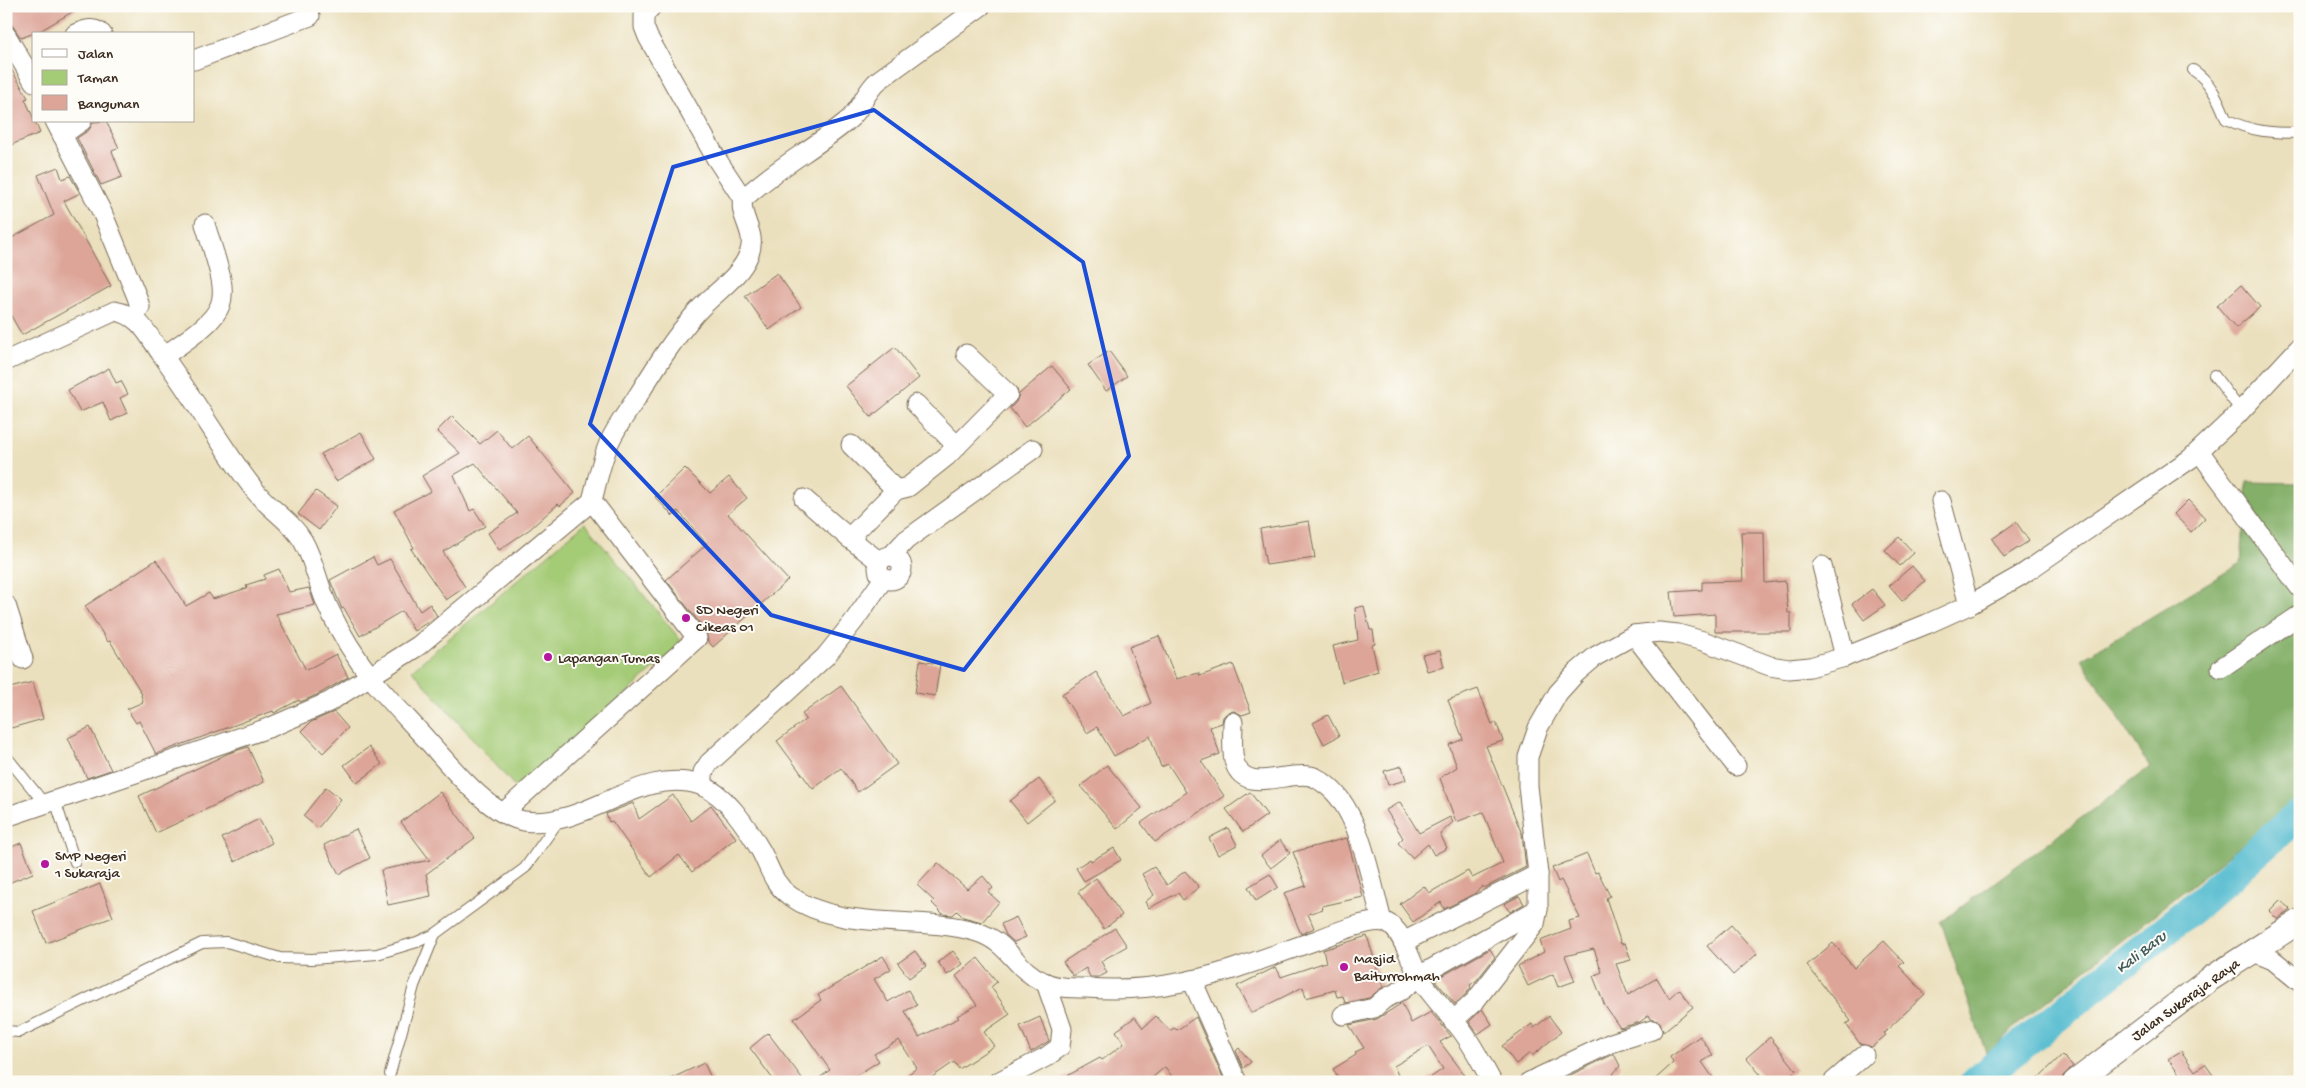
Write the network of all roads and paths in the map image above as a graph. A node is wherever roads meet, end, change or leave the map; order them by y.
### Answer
1 (652, 6) edge
2 (981, 6) edge
3 (310, 16) dead end
4 (80, 32) edge
5 (100, 32) edge
6 (6, 35) edge
7 (20, 54) edge
8 (195, 60) edge
9 (2193, 70) dead end
10 (32, 78) edge
11 (79, 122) edge
12 (58, 128) edge
13 (2300, 133) edge
14 (743, 199) junction
15 (205, 224) dead end
16 (135, 318) junction
17 (2300, 347) edge
18 (966, 354) dead end
19 (164, 356) junction
20 (6, 361) edge
21 (2214, 375) dead end
22 (916, 404) dead end
23 (2241, 411) junction
24 (851, 445) dead end
25 (956, 446) junction
26 (1033, 449) dead end
27 (2199, 451) junction
28 (896, 490) junction
29 (804, 499) dead end
30 (592, 501) junction
31 (1941, 501) dead end
32 (849, 538) junction
33 (885, 565) junction
34 (1822, 566) dead end
35 (2300, 588) edge
36 (1969, 605) junction
37 (6, 606) edge
38 (2300, 615) edge
39 (1634, 635) junction
40 (1845, 657) junction
41 (23, 659) dead end
42 (2221, 668) dead end
43 (371, 678) junction
44 (1233, 722) dead end
45 (6, 756) edge
46 (1736, 766) dead end
47 (703, 786) junction
48 (50, 801) junction
49 (503, 813) junction
50 (6, 817) edge
51 (559, 820) junction
52 (75, 862) dead end
53 (1538, 874) junction
54 (1538, 908) junction
55 (1382, 921) junction
56 (2300, 921) edge
57 (435, 934) junction
58 (1403, 942) junction
59 (2251, 951) junction
60 (1419, 976) junction
61 (1192, 980) junction
62 (2300, 982) edge
63 (1046, 983) junction
64 (1344, 1015) dead end
65 (1453, 1021) junction
66 (1652, 1030) dead end
67 (6, 1031) edge
68 (1864, 1055) dead end
69 (390, 1074) dead end
70 (998, 1082) edge
71 (1236, 1082) edge
72 (1492, 1082) edge
73 (1528, 1082) edge
74 (1833, 1082) edge
75 (2074, 1082) edge

1 - 14 street
2 - 14 street
3 - 8 street
4 - 5 street
6 - 7 street
7 - 10 street
9 - 13 lane
11 - 12 street
12 - 16 street
14 - 30 street
15 - 19 street
16 - 19 street
16 - 20 street
17 - 23 street
18 - 25 street
19 - 43 street
21 - 23 lane
22 - 25 street
23 - 27 street
24 - 28 street
25 - 28 street
26 - 33 street
27 - 35 street
27 - 36 street
28 - 32 street
29 - 32 street
30 - 43 street
30 - 49 street
31 - 36 street
32 - 33 street
33 - 47 street
34 - 40 street
36 - 40 street
37 - 41 street
38 - 42 street
39 - 40 street
39 - 46 street
39 - 53 street
43 - 48 street
43 - 49 street
44 - 55 street
45 - 48 lane
47 - 51 street
47 - 63 street
48 - 50 street
48 - 52 lane
49 - 51 street
51 - 57 lane
53 - 54 street
53 - 58 street
54 - 60 street
54 - 65 street
55 - 58 street
55 - 61 street
56 - 59 street, Jalan Sukaraja Raya
57 - 67 lane
57 - 69 lane
58 - 60 street
59 - 62 street
59 - 75 street, Jalan Sukaraja Raya
60 - 64 street
60 - 65 street
61 - 63 street
61 - 71 street
63 - 70 street
65 - 72 street
66 - 73 street
68 - 74 street

